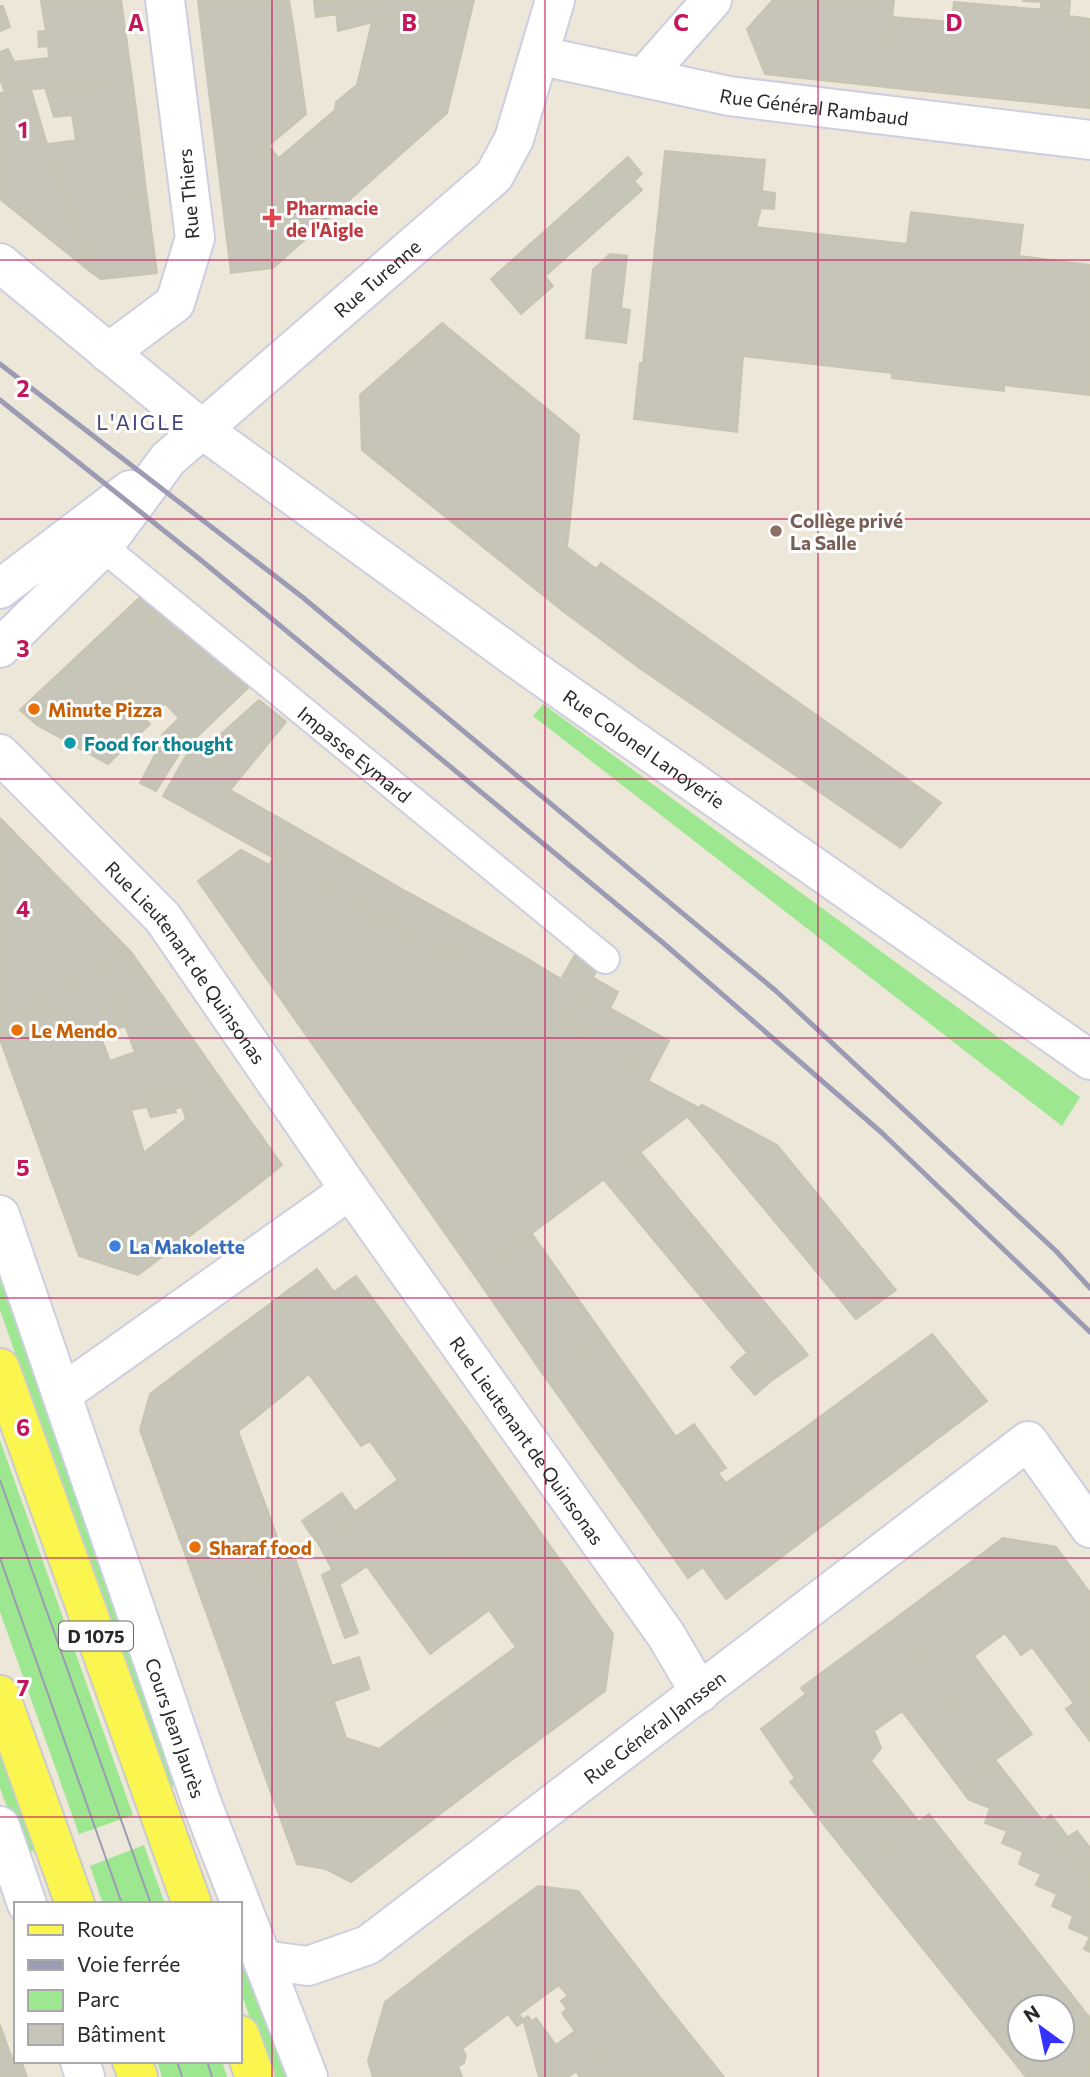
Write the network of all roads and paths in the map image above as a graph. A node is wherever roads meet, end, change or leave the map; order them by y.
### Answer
1 (165, 0) edge
2 (555, 0) edge
3 (712, 0) edge
4 (541, 56) junction
5 (644, 77) junction
6 (1090, 141) edge
7 (0, 263) edge
8 (108, 353) junction
9 (203, 430) junction
10 (162, 466) junction
11 (103, 547) junction
12 (0, 589) edge
13 (0, 648) edge
14 (0, 754) edge
15 (605, 959) dead end
16 (1090, 1060) edge
17 (350, 1190) junction
18 (0, 1215) edge
19 (0, 1368) edge
20 (62, 1394) junction
21 (1090, 1528) edge
22 (700, 1693) junction
23 (0, 1695) edge
24 (0, 1826) edge
25 (26, 1902) edge
26 (74, 1902) edge
27 (191, 1902) edge
28 (241, 1902) edge
29 (242, 1905) edge
30 (263, 1959) junction
31 (242, 2041) edge
32 (255, 2077) edge
33 (308, 2077) edge

1 - 8 street, Rue Thiers
2 - 4 street, Rue Turenne
3 - 5 street
4 - 5 street, Rue Général Rambaud
4 - 9 street, Rue Turenne
5 - 6 street, Rue Général Rambaud
7 - 8 street, Rue Colonel Lanoyerie
8 - 9 street, Rue Colonel Lanoyerie
9 - 10 street, Rue Turenne
9 - 16 street, Rue Colonel Lanoyerie
10 - 11 street, Rue Turenne
10 - 12 street, Rue Turenne
11 - 13 street, Rue Turenne
11 - 15 lane, Impasse Eymard
14 - 17 street, Rue Lieutenant de Quinsonas
17 - 20 street
17 - 22 street, Rue Lieutenant de Quinsonas
18 - 20 street, Cours Jean Jaurès
19 - 27 main road, D 1075
20 - 28 street, Cours Jean Jaurès
21 - 22 street, Rue Général Janssen
22 - 30 street, Rue Général Janssen
23 - 26 main road
24 - 25 street
29 - 30 street, Cours Jean Jaurès
30 - 33 street, Cours Jean Jaurès
31 - 32 main road

